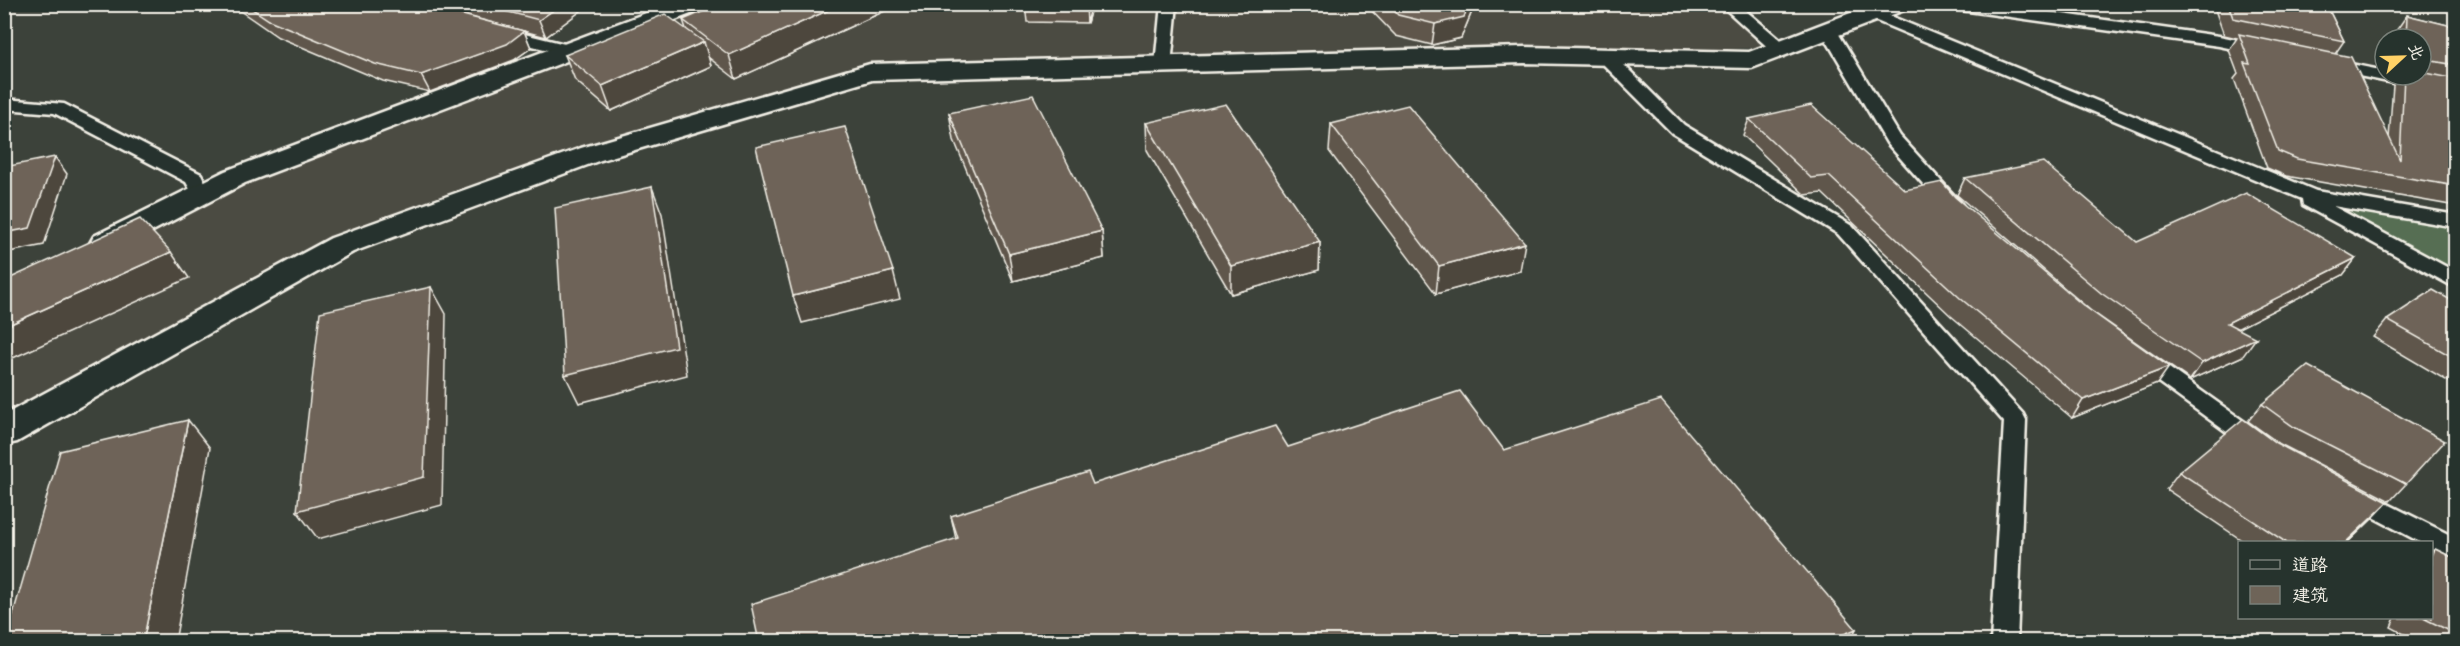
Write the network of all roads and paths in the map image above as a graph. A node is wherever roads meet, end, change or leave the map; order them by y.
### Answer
1 (695, 4) edge
2 (1169, 4) edge
3 (1728, 4) edge
4 (1954, 4) edge
5 (1885, 9) edge
6 (488, 30) edge
7 (1829, 31) junction
8 (1780, 49) junction
9 (567, 50) junction
10 (2275, 53) edge
11 (1606, 57) junction
12 (2309, 60) edge
13 (1162, 65) junction
14 (2456, 91) edge
15 (4, 104) edge
16 (2265, 176) junction
17 (202, 194) junction
18 (1964, 216) edge
19 (2456, 221) edge
20 (77, 258) edge
21 (2456, 281) edge
22 (2120, 344) edge
23 (4, 432) edge
24 (2271, 452) edge
25 (2343, 490) edge
26 (2456, 550) edge
27 (2004, 642) edge

1 - 9 street
2 - 13 lane
3 - 8 lane
4 - 10 lane
5 - 7 street
5 - 16 lane
6 - 9 lane
7 - 8 street
7 - 18 lane
8 - 11 street
9 - 17 street
11 - 13 street
11 - 27 lane
12 - 14 lane
13 - 23 street
15 - 17 lane
16 - 19 lane
16 - 21 lane
17 - 20 street
22 - 24 lane
25 - 26 lane

